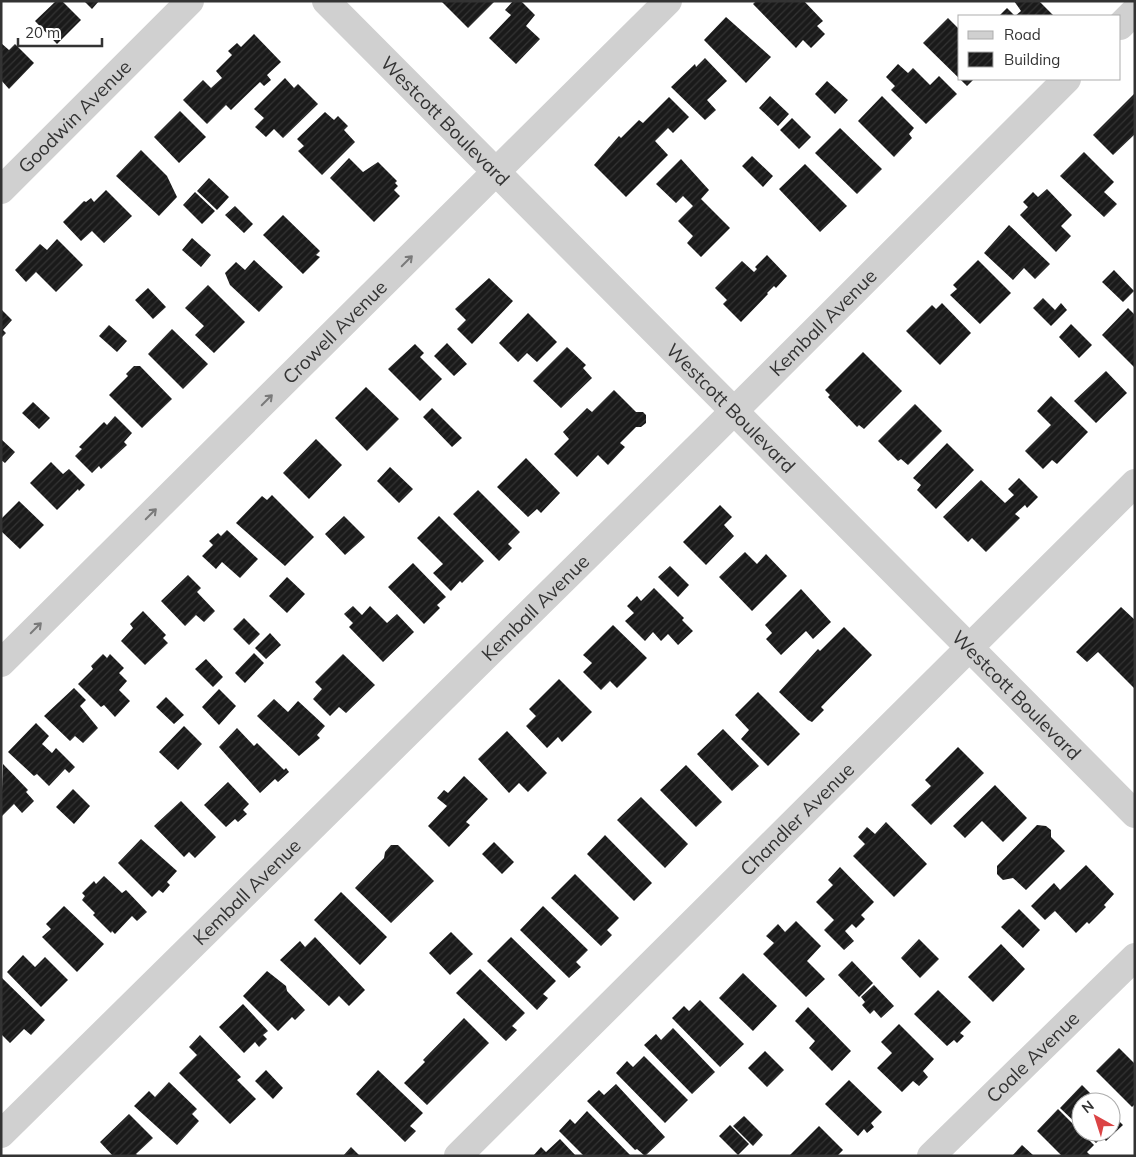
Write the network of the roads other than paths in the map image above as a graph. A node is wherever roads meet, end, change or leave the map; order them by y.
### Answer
1 (190, 1) edge
2 (326, 1) edge
3 (668, 1) edge
4 (1135, 11) edge
5 (1121, 25) edge
6 (1066, 80) edge
7 (496, 172) junction
8 (1, 190) edge
9 (734, 411) junction
10 (1135, 483) edge
11 (969, 647) junction
12 (1, 663) edge
13 (1135, 814) edge
14 (1135, 957) edge
15 (1, 1134) edge
16 (458, 1156) edge
17 (931, 1156) edge

1 - 8 street, Goodwin Avenue
2 - 7 street, Westcott Boulevard
3 - 7 street, Crowell Avenue
4 - 5 street
6 - 9 street, Kemball Avenue
7 - 9 street, Westcott Boulevard
12 -> 7 street, Crowell Avenue
9 - 11 street, Westcott Boulevard
9 - 15 street, Kemball Avenue
10 - 11 street, Chandler Avenue
11 - 13 street, Westcott Boulevard
11 - 16 street, Chandler Avenue
14 - 17 street, Coale Avenue

